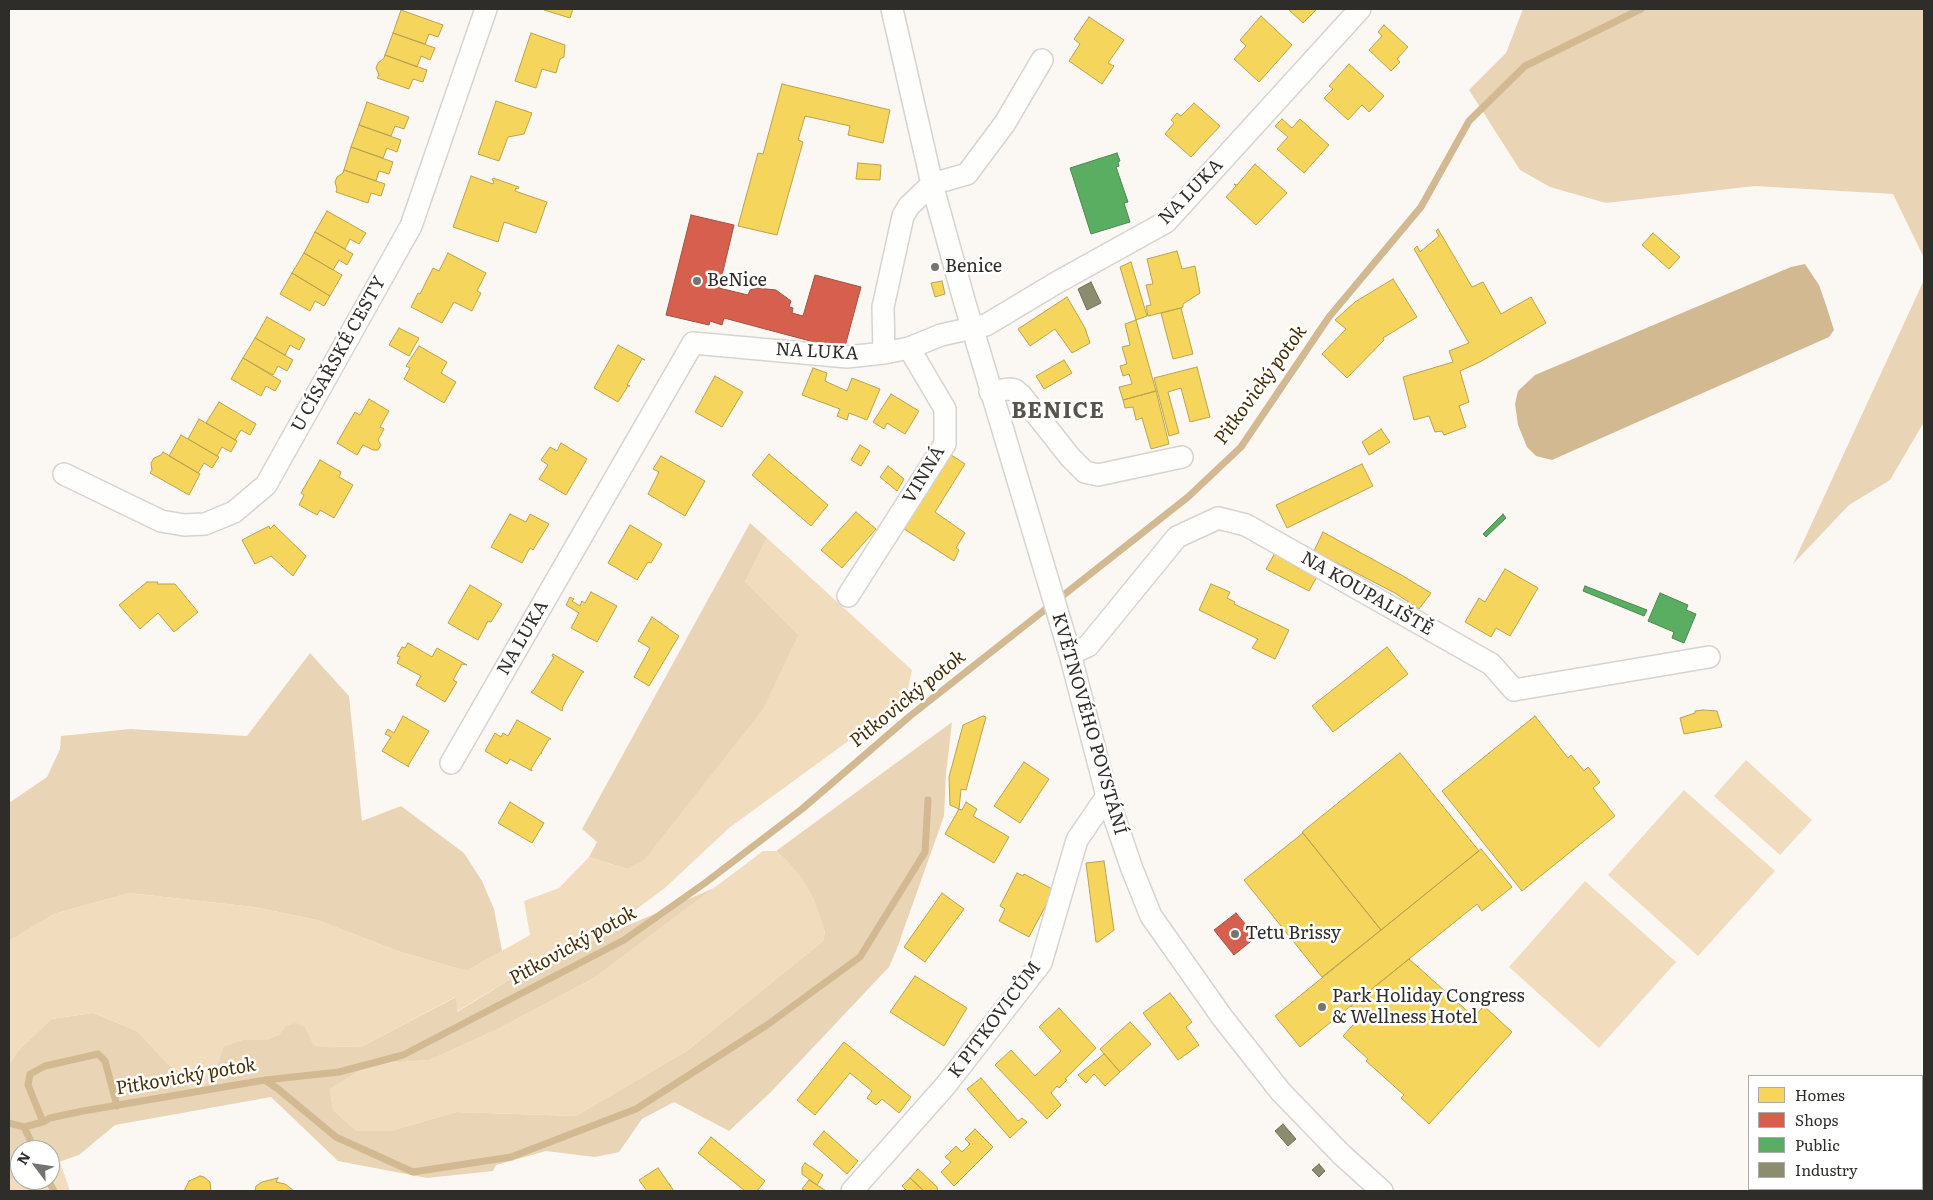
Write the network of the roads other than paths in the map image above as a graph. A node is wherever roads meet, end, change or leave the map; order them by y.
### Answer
1 (486, 9) edge
2 (892, 9) edge
3 (1360, 9) edge
4 (1042, 60) dead end
5 (932, 184) junction
6 (972, 328) junction
7 (909, 348) junction
8 (884, 354) junction
9 (990, 392) junction
10 (1182, 457) dead end
11 (64, 474) dead end
12 (848, 596) dead end
13 (1067, 646) junction
14 (1709, 657) dead end
15 (451, 764) dead end
16 (1107, 796) junction
17 (852, 1191) edge
18 (1382, 1191) edge

1 - 11 street, U CÍSAŘSKÉ CESTY
2 - 5 street, KVĚTNOVÉHO POVSTÁNÍ
3 - 6 street, NA LUKA
4 - 5 street
5 - 6 street, KVĚTNOVÉHO POVSTÁNÍ
5 - 8 street
6 - 7 street, NA LUKA
6 - 9 street, KVĚTNOVÉHO POVSTÁNÍ
7 - 8 street, NA LUKA
7 - 12 street, VINNÁ
8 - 15 street, NA LUKA
9 - 10 street
9 - 13 street, KVĚTNOVÉHO POVSTÁNÍ
13 - 14 street, NA KOUPALIŠTĚ
13 - 16 street, KVĚTNOVÉHO POVSTÁNÍ
16 - 17 street, K PITKOVICŮM
16 - 18 street, KVĚTNOVÉHO POVSTÁNÍ

